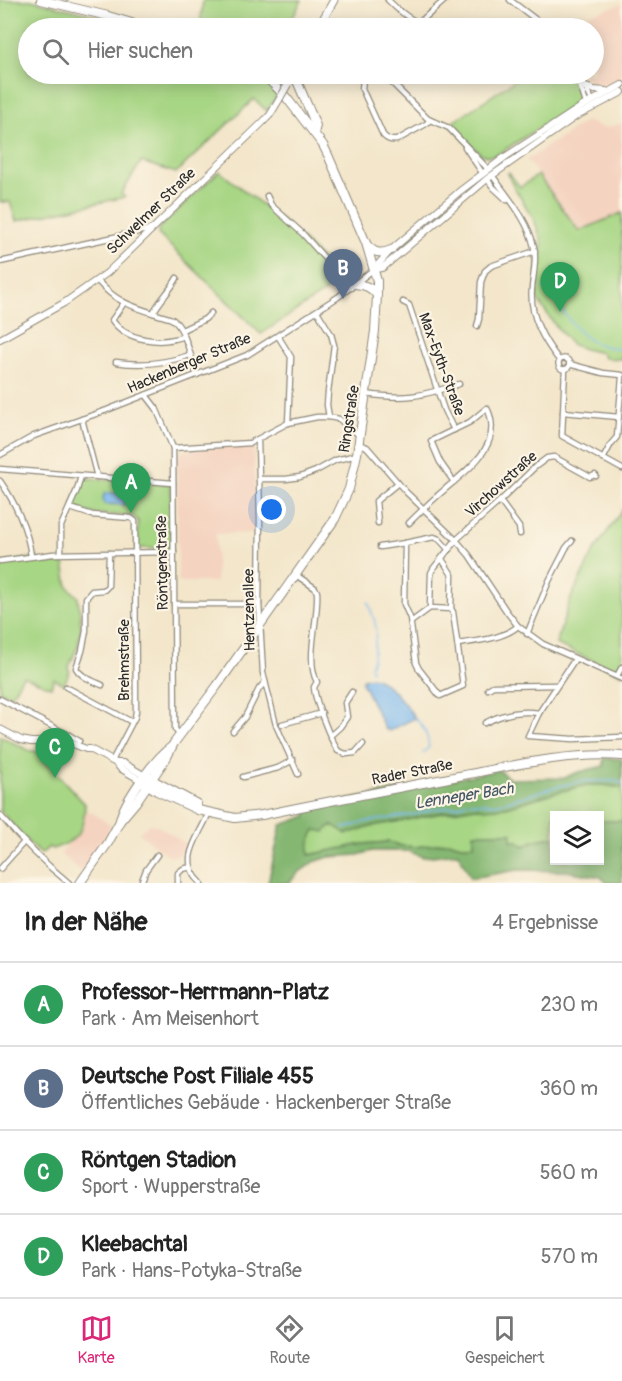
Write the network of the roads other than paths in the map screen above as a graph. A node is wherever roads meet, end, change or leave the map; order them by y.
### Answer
1 (41, 0) edge
2 (334, 0) edge
3 (388, 0) edge
4 (445, 0) edge
5 (510, 0) edge
6 (115, 18) edge
7 (324, 18) edge
8 (409, 18) edge
9 (425, 18) edge
10 (534, 18) edge
11 (273, 84) edge
12 (288, 84) edge
13 (298, 84) edge
14 (362, 84) edge
15 (392, 84) edge
16 (581, 84) edge
17 (584, 84) edge
18 (622, 85) edge
19 (586, 87) junction
20 (609, 90) junction
21 (622, 92) edge
22 (590, 105) junction
23 (430, 120) junction
24 (314, 133) junction
25 (488, 174) junction
26 (267, 196) dead end
27 (153, 228) junction
28 (366, 243) junction
29 (391, 250) junction
30 (535, 251) junction
31 (0, 262) edge
32 (374, 269) junction
33 (177, 278) dead end
34 (97, 280) junction
35 (353, 286) junction
36 (377, 295) junction
37 (403, 302) dead end
38 (124, 303) junction
39 (317, 311) junction
40 (153, 313) junction
41 (211, 314) dead end
42 (477, 326) dead end
43 (183, 333) junction
44 (278, 336) junction
45 (0, 339) edge
46 (190, 355) junction
47 (559, 360) junction
48 (116, 362) dead end
49 (567, 366) junction
50 (197, 375) junction
51 (622, 376) edge
52 (459, 384) dead end
53 (437, 391) junction
54 (366, 394) junction
55 (146, 395) junction
56 (563, 412) junction
57 (329, 417) junction
58 (619, 417) junction
59 (82, 419) junction
60 (288, 423) junction
61 (453, 430) junction
62 (258, 440) junction
63 (359, 440) junction
64 (173, 448) junction
65 (357, 454) junction
66 (372, 454) junction
67 (0, 455) edge
68 (603, 459) junction
69 (0, 469) edge
70 (622, 469) edge
71 (81, 476) junction
72 (596, 476) dead end
73 (97, 477) junction
74 (259, 479) junction
75 (0, 481) edge
76 (453, 482) junction
77 (173, 483) junction
78 (398, 483) junction
79 (500, 501) junction
80 (70, 508) junction
81 (423, 509) junction
82 (378, 523) dead end
83 (409, 524) dead end
84 (520, 534) dead end
85 (456, 540) junction
86 (572, 540) dead end
87 (405, 543) junction
88 (380, 547) dead end
89 (449, 550) junction
90 (174, 552) junction
91 (109, 553) junction
92 (136, 553) junction
93 (61, 554) junction
94 (31, 556) junction
95 (442, 559) junction
96 (0, 561) edge
97 (296, 575) junction
98 (174, 604) junction
99 (259, 604) junction
100 (430, 608) junction
101 (451, 609) junction
102 (411, 622) junction
103 (260, 625) junction
104 (518, 626) junction
105 (527, 634) junction
106 (458, 645) junction
107 (575, 659) junction
108 (622, 667) edge
109 (620, 678) edge
110 (265, 682) junction
111 (557, 685) junction
112 (102, 686) dead end
113 (66, 687) dead end
114 (488, 689) dead end
115 (352, 692) dead end
116 (0, 699) edge
117 (322, 713) junction
118 (538, 713) junction
119 (132, 722) junction
120 (485, 723) dead end
121 (282, 724) dead end
122 (0, 729) edge
123 (57, 729) junction
124 (233, 731) dead end
125 (69, 734) junction
126 (331, 735) junction
127 (180, 736) junction
128 (622, 737) edge
129 (79, 741) junction
130 (67, 742) junction
131 (363, 744) dead end
132 (90, 749) junction
133 (622, 756) edge
134 (293, 760) junction
135 (114, 762) junction
136 (298, 774) dead end
137 (243, 777) dead end
138 (147, 780) junction
139 (209, 812) junction
140 (0, 815) edge
141 (24, 842) junction
142 (157, 855) dead end
143 (191, 867) junction
144 (0, 869) edge
145 (69, 883) edge
146 (81, 883) edge
147 (141, 883) edge
148 (178, 883) edge
149 (201, 883) edge

1 - 6 main road
2 - 7 main road
3 - 8 street
4 - 9 street
5 - 10 street
11 - 24 main road, Ringstraße
12 - 27 street, Schwelmer Straße, bridge
13 - 24 main road
14 - 23 street
15 - 23 street
16 - 22 street
17 - 19 street
18 - 20 street, Hackenberger Straße
19 - 20 street
19 - 22 street
20 - 22 street, Hackenberger Straße
21 - 22 street, Hackenberger Straße
22 - 25 street, Hackenberger Straße
23 - 25 street
24 - 28 main road, Ringstraße
25 - 29 street, Hackenberger Straße
25 - 30 street
25 - 32 street, Hackenberger Straße
26 - 35 street
27 - 31 street
27 - 34 street, Schwelmer Straße
28 - 29 main road
28 - 32 main road, Ringstraße
29 - 32 street, Hackenberger Straße
30 - 42 street
30 - 47 street
32 - 35 street, Hackenberger Straße
32 - 36 main road, Ringstraße
33 - 40 street
34 - 38 street
34 - 45 street, Schwelmer Straße
35 - 36 main road
35 - 39 street, Hackenberger Straße
36 - 54 main road, Ringstraße
37 - 53 street, Max-Eyth-Straße
38 - 40 street
38 - 43 street
39 - 44 street, Hackenberger Straße
39 - 57 street
40 - 43 street
41 - 43 street
43 - 46 street
44 - 50 street, Hackenberger Straße
44 - 60 street
46 - 48 street
46 - 50 street
47 - 49 street
47 - 49 street
49 - 51 street
49 - 56 street
50 - 55 street, Hackenberger Straße
51 - 58 street
52 - 53 street
53 - 54 street
53 - 61 street, Max-Eyth-Straße
54 - 63 main road, Ringstraße
55 - 59 street, Hackenberger Straße
55 - 64 street, Röntgenstraße
56 - 58 street
56 - 68 street
57 - 60 street
57 - 63 street
58 - 68 street
59 - 67 street, Hackenberger Straße
59 - 73 street
60 - 62 street
61 - 76 street
61 - 76 street
62 - 64 street
62 - 74 street, Hentzenallee
63 - 65 main road, Ringstraße
63 - 66 street
64 - 77 street, Röntgenstraße
65 - 66 street
65 - 74 street
65 - 97 main road, Ringstraße
66 - 78 street
68 - 70 street
69 - 71 street
71 - 73 street
71 - 80 street
72 - 79 street, Virchowstraße
73 - 77 street
74 - 99 street, Hentzenallee
75 - 94 street
76 - 81 street
77 - 90 street, Röntgenstraße
78 - 81 street
78 - 82 street
79 - 84 street
79 - 85 street, Virchowstraße
80 - 92 street, Brehmstraße
80 - 93 street
81 - 83 street
81 - 85 street
85 - 89 street, Virchowstraße
85 - 104 street
86 - 105 street
87 - 88 street
87 - 89 street
87 - 102 street
89 - 95 street, Virchowstraße
90 - 92 street
90 - 98 street, Röntgenstraße
91 - 92 street
91 - 93 street
91 - 112 street
92 - 119 street, Brehmstraße
93 - 94 street
94 - 96 street
95 - 100 street, Virchowstraße
95 - 101 street
97 - 103 main road, Ringstraße
97 - 117 street
98 - 99 street
98 - 127 street, Röntgenstraße
99 - 103 street, Hentzenallee
100 - 101 street
100 - 102 street
101 - 106 street
102 - 106 street
103 - 110 street, Hentzenallee
103 - 127 main road, Ringstraße
104 - 105 street
104 - 106 street
105 - 107 street
107 - 109 street
107 - 111 street
108 - 109 street
110 - 124 street
110 - 134 street, Hentzenallee
111 - 114 street
111 - 118 street
113 - 119 street
115 - 126 street
116 - 123 street
117 - 121 street
117 - 126 street
118 - 120 street
118 - 128 street
119 - 135 street, Brehmstraße
122 - 130 street
123 - 125 street
123 - 130 street
125 - 129 street
125 - 130 street
126 - 131 street
127 - 138 main road, Ringstraße
129 - 130 street
129 - 132 street, Rader Straße
130 - 132 street, Rader Straße
132 - 135 street, Rader Straße
133 - 139 main road, Rader Straße
134 - 136 street, Hentzenallee
134 - 137 street
135 - 138 street, Rader Straße
138 - 139 main road, Rader Straße
138 - 146 main road, Ringstraße
139 - 143 street
140 - 141 street
141 - 144 street
141 - 145 street
142 - 147 street
143 - 148 street
143 - 149 street

